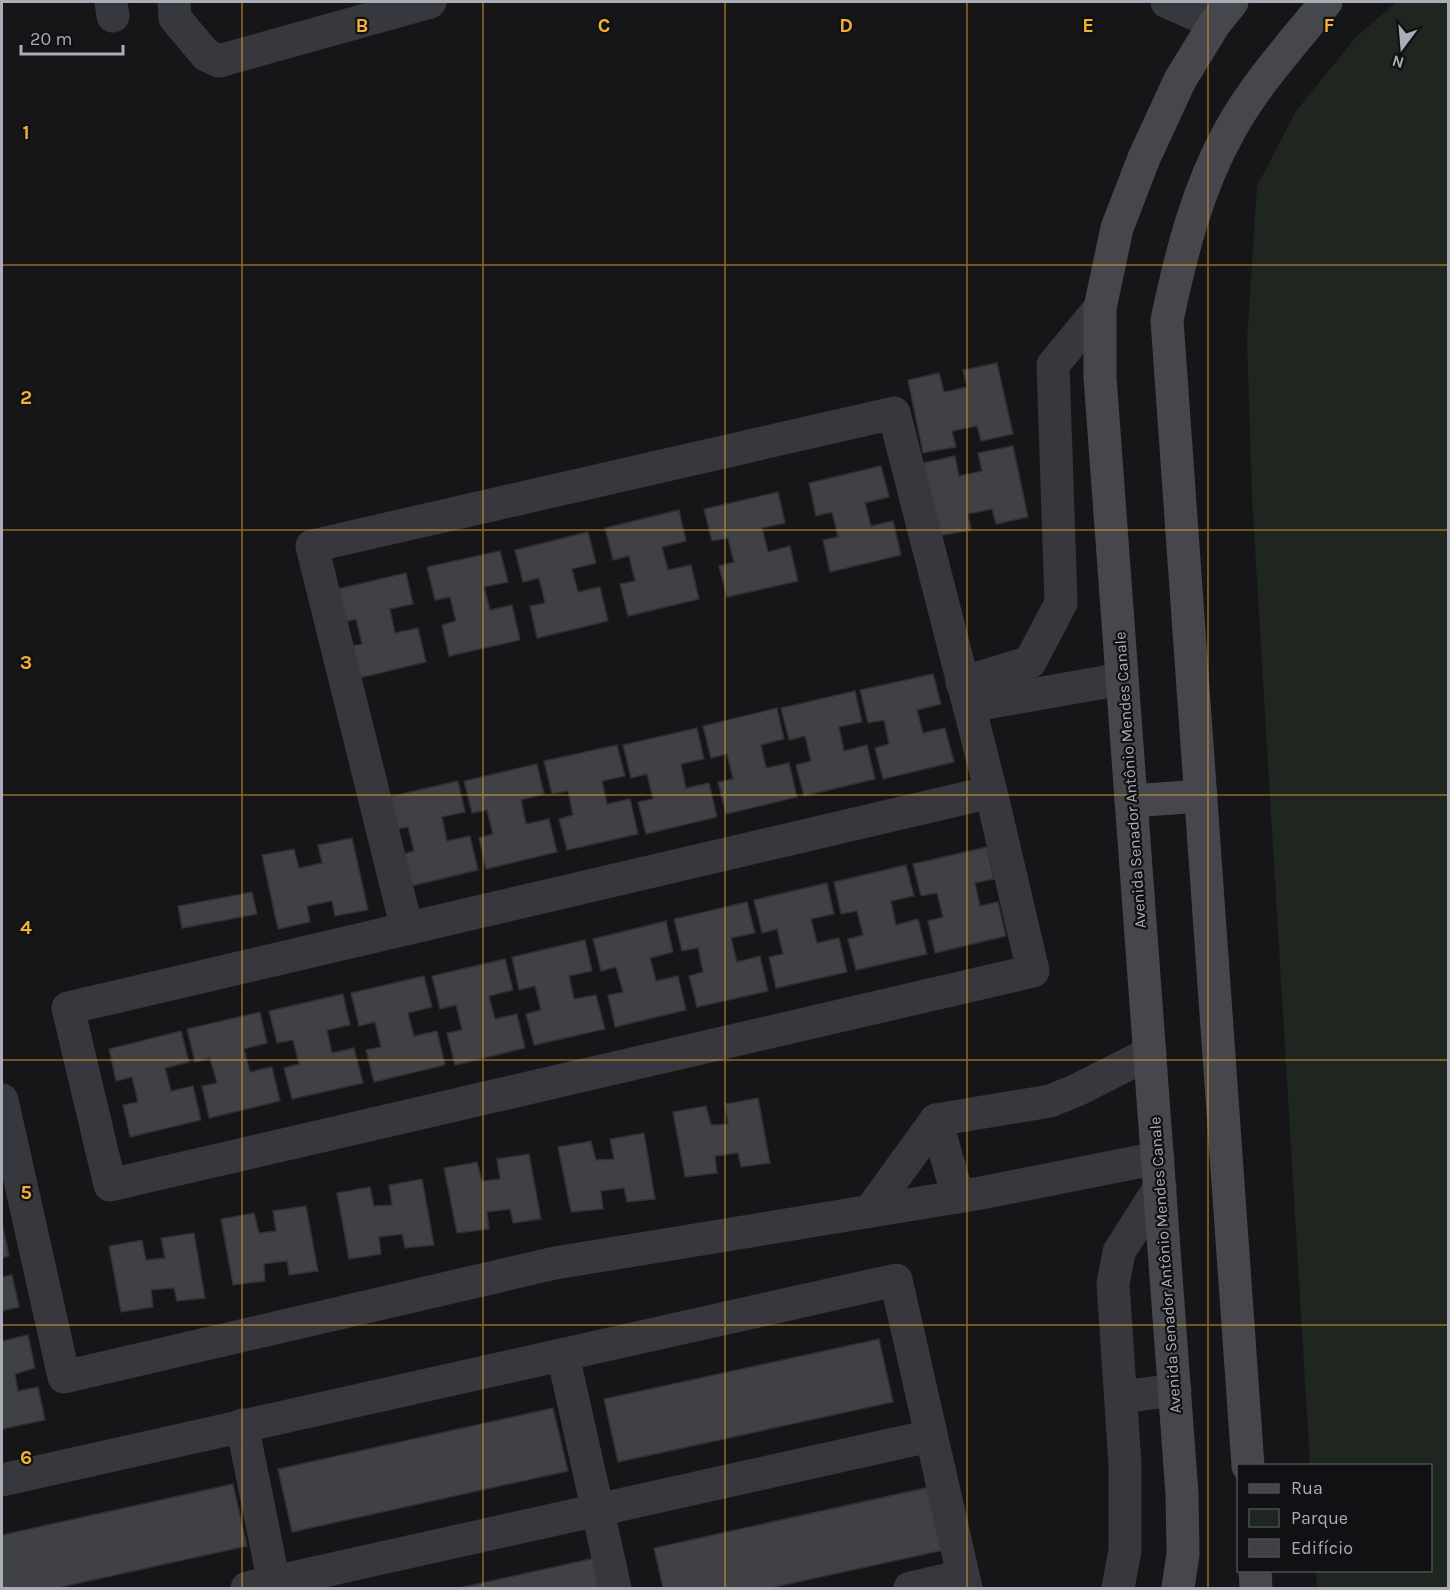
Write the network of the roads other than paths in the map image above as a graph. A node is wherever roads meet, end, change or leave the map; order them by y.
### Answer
1 (174, 2) edge
2 (430, 2) edge
3 (1167, 2) edge
4 (1326, 2) edge
5 (1223, 12) edge
6 (1100, 308) junction
7 (1122, 679) junction
8 (966, 694) junction
9 (991, 792) junction
10 (1201, 796) junction
11 (1131, 801) junction
12 (407, 929) junction
13 (1150, 1053) junction
14 (2, 1100) edge
15 (936, 1120) junction
16 (1159, 1173) junction
17 (958, 1197) junction
18 (870, 1211) junction
19 (562, 1355) junction
20 (1175, 1390) junction
21 (1121, 1397) junction
22 (242, 1425) junction
23 (930, 1436) junction
24 (1248, 1464) edge
25 (2, 1480) edge
26 (598, 1511) junction
27 (1255, 1572) edge
28 (964, 1582) edge
29 (265, 1587) edge
30 (615, 1588) edge
31 (910, 1588) edge
32 (1118, 1588) edge
33 (1178, 1588) edge
34 (1256, 1588) edge

1 - 2 street
3 - 5 street
4 - 10 main road
5 - 6 main road, Avenida Senador Antônio Mendes Canale
6 - 7 main road, Avenida Senador Antônio Mendes Canale
6 - 8 street
7 - 8 street
7 - 11 main road, Avenida Senador Antônio Mendes Canale
8 - 9 street
8 - 12 street
9 - 12 street
9 - 12 street
10 - 11 main road
10 - 24 main road
11 - 13 main road, Avenida Senador Antônio Mendes Canale
13 - 15 street
13 - 16 main road, Avenida Senador Antônio Mendes Canale
14 - 18 street
15 - 17 street
15 - 18 street
16 - 17 street
16 - 20 main road, Avenida Senador Antônio Mendes Canale
16 - 21 street
17 - 18 street
19 - 22 street
19 - 23 street
19 - 26 street
20 - 21 street
20 - 33 main road, Avenida Senador Antônio Mendes Canale
21 - 32 street
22 - 25 street
22 - 29 street
23 - 26 street
23 - 28 street
26 - 29 street
26 - 30 street
27 - 34 main road
28 - 31 street

